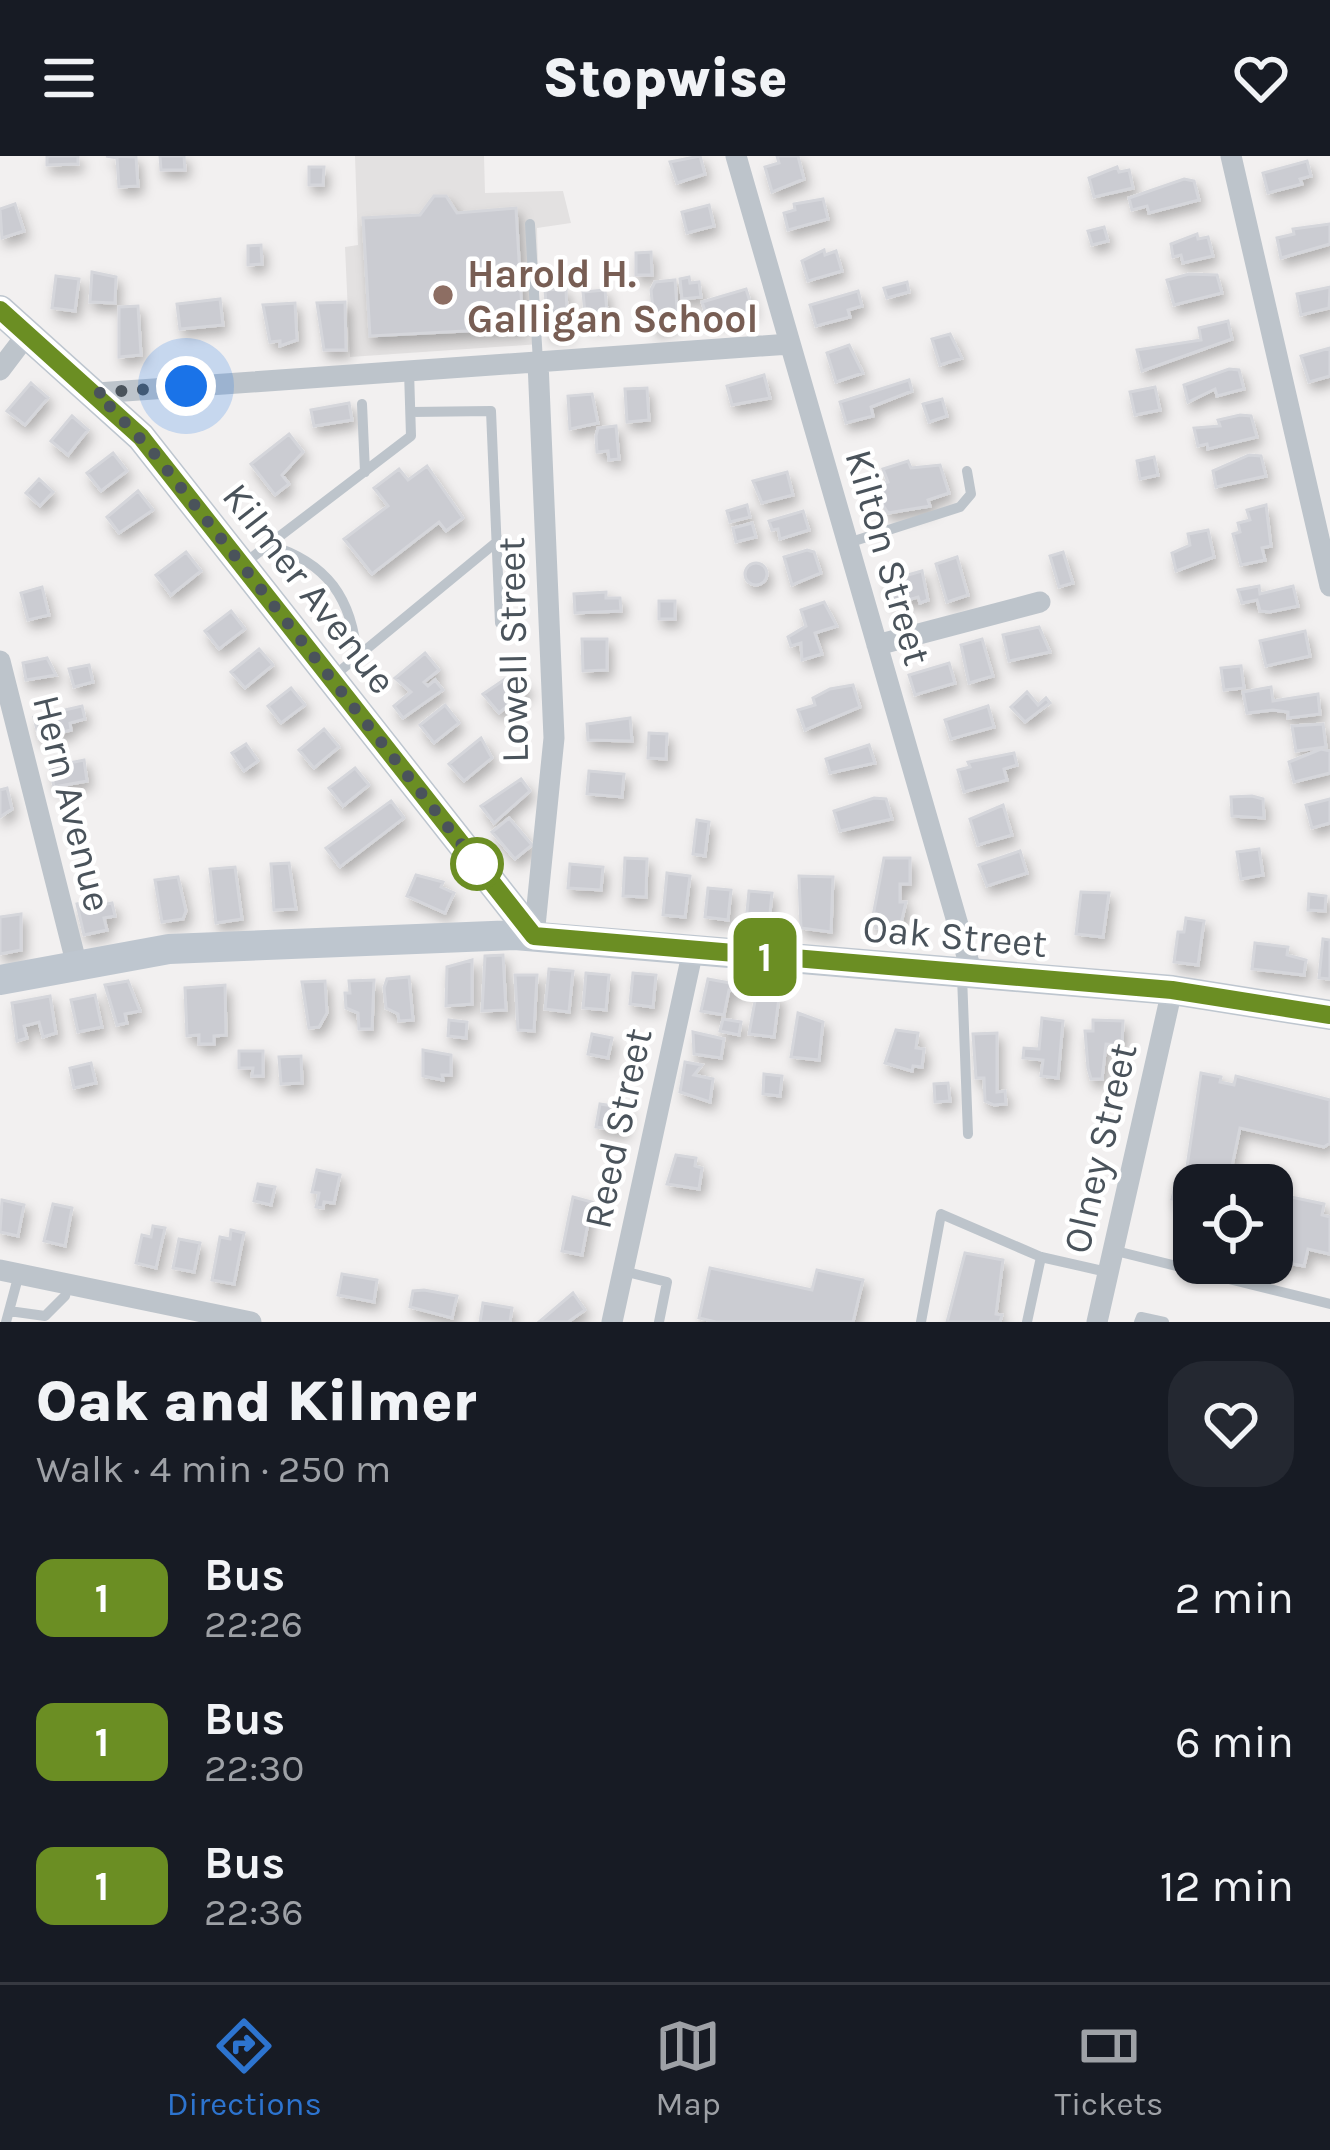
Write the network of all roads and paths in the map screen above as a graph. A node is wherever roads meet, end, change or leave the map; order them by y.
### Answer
1 (736, 156) edge
2 (1231, 156) edge
3 (530, 224) dead end
4 (0, 310) edge
5 (28, 333) junction
6 (790, 344) junction
7 (538, 362) junction
8 (0, 370) edge
9 (409, 371) junction
10 (97, 393) junction
11 (362, 404) dead end
12 (411, 412) junction
13 (967, 471) dead end
14 (365, 472) junction
15 (499, 540) junction
16 (848, 543) junction
17 (269, 544) junction
18 (242, 565) junction
19 (1330, 586) edge
20 (1040, 602) dead end
21 (500, 623) dead end
22 (878, 645) junction
23 (357, 658) junction
24 (0, 662) edge
25 (331, 678) junction
26 (534, 936) junction
27 (692, 950) junction
28 (76, 962) junction
29 (968, 976) junction
30 (0, 980) edge
31 (1172, 990) junction
32 (1330, 1015) edge
33 (968, 1134) dead end
34 (1041, 1257) junction
35 (1109, 1261) junction
36 (623, 1270) junction
37 (10, 1272) edge
38 (68, 1284) junction
39 (1330, 1304) edge
40 (8, 1317) edge
41 (210, 1318) edge
42 (251, 1322) edge
43 (612, 1322) edge
44 (659, 1322) edge
45 (920, 1322) edge
46 (1027, 1322) edge
47 (1097, 1322) edge
48 (1139, 1322) edge
49 (1164, 1322) edge

1 - 6 street, Kilton Street
2 - 19 street
3 - 7 lane
4 - 5 street, Kilmer Avenue
5 - 8 street
5 - 10 street, Kilmer Avenue
6 - 7 street
6 - 16 street, Kilton Street
7 - 9 street
7 - 26 street, Lowell Street
9 - 10 street
9 - 12 lane
10 - 18 street, Kilmer Avenue
11 - 14 lane
12 - 14 lane
12 - 15 lane
13 - 16 lane
14 - 17 lane
15 - 21 lane
15 - 23 lane
16 - 22 street, Kilton Street
17 - 18 lane
17 - 23 lane
18 - 25 street, Kilmer Avenue
20 - 22 street
22 - 29 street, Kilton Street
23 - 25 lane
24 - 28 street, Hern Avenue
25 - 26 street, Kilmer Avenue
26 - 27 street, Oak Street
26 - 28 street, Oak Street
27 - 29 street, Oak Street
27 - 36 street, Reed Street
28 - 30 street, Oak Street
29 - 31 street, Oak Street
29 - 33 lane
31 - 32 street, Oak Street
31 - 35 street, Olney Street
34 - 35 lane
34 - 45 lane
34 - 46 lane
35 - 39 lane
35 - 47 street, Olney Street
36 - 43 street, Reed Street
36 - 44 lane
37 - 38 street
37 - 40 lane
38 - 40 lane
38 - 41 street
41 - 42 street
48 - 49 lane

